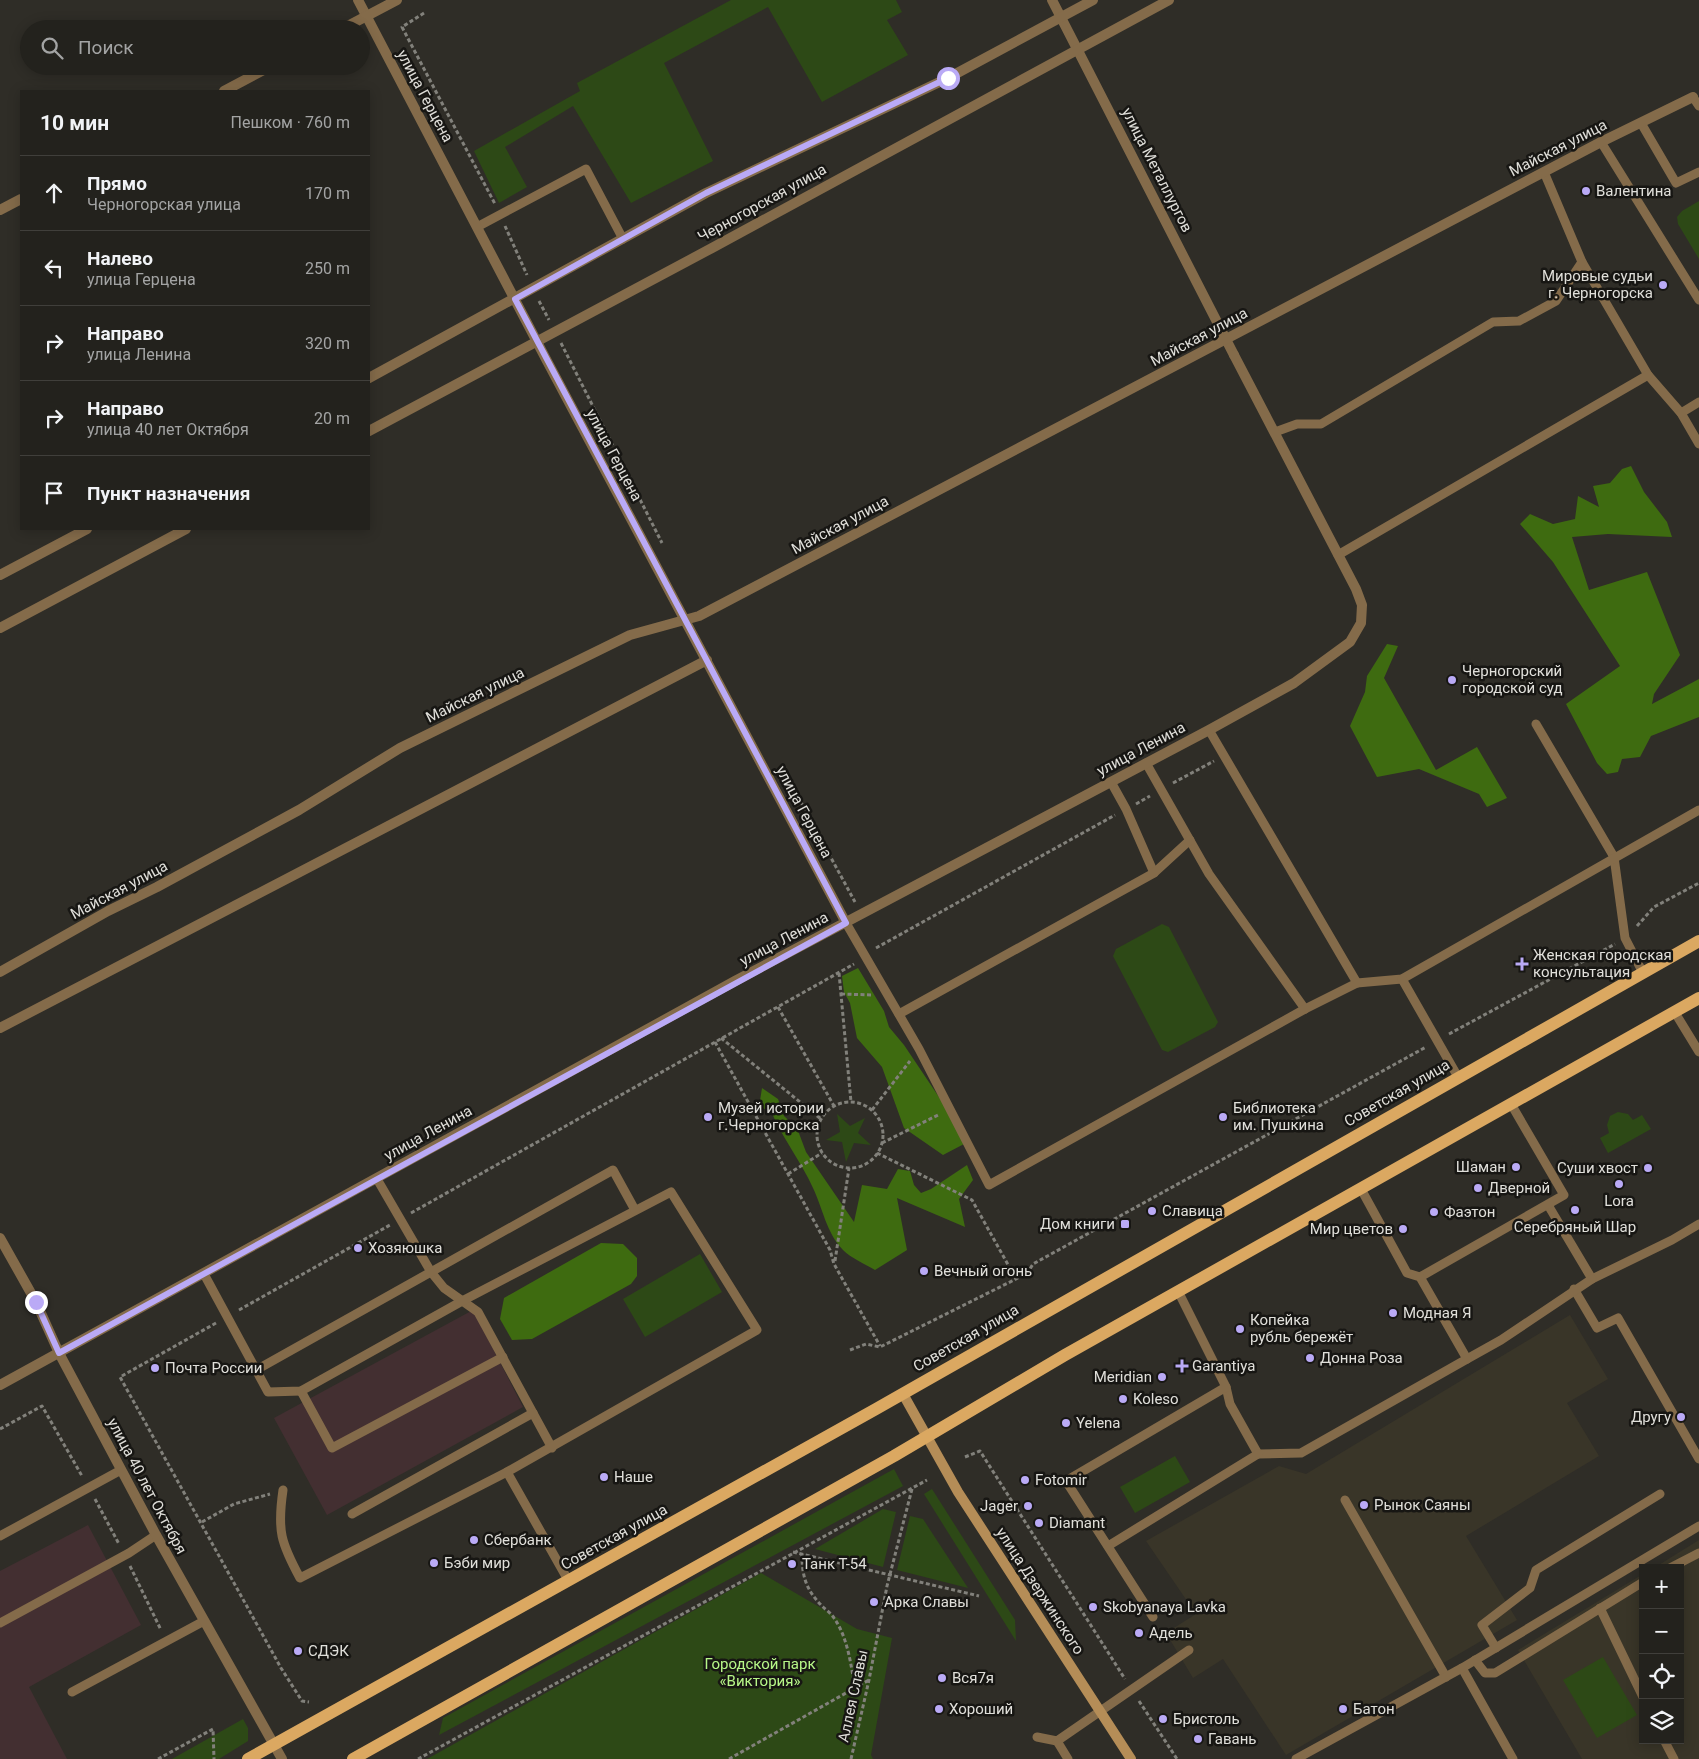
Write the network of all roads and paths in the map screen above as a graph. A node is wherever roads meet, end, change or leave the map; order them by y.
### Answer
1 (358, 0) edge
2 (397, 0) edge
3 (1052, 0) edge
4 (1093, 0) edge
5 (1169, 0) edge
6 (424, 13) dead end
7 (366, 16) junction
8 (1061, 17) junction
9 (359, 20) edge
10 (368, 20) edge
11 (370, 24) edge
12 (402, 26) dead end
13 (1078, 48) junction
14 (254, 75) edge
15 (226, 90) edge
16 (1693, 97) joint
17 (1699, 106) edge
18 (1640, 123) junction
19 (1601, 142) junction
20 (1544, 172) junction
21 (1699, 172) edge
22 (20, 200) edge
23 (0, 210) edge
24 (477, 227) junction
25 (623, 239) junction
26 (1582, 262) junction
27 (515, 299) junction
28 (1699, 300) edge
29 (1227, 339) junction
30 (536, 341) junction
31 (1234, 354) joint
32 (1648, 375) junction
33 (370, 377) edge
34 (1699, 402) edge
35 (1681, 413) junction
36 (370, 430) edge
37 (1274, 432) junction
38 (1699, 444) edge
39 (85, 530) edge
40 (184, 530) edge
41 (1338, 555) junction
42 (0, 575) edge
43 (685, 621) junction
44 (0, 628) edge
45 (707, 660) junction
46 (1536, 724) dead end
47 (1209, 730) junction
48 (1224, 755) junction
49 (1146, 764) junction
50 (1111, 782) junction
51 (1161, 790) junction
52 (1126, 809) junction
53 (1699, 810) edge
54 (1190, 840) junction
55 (1614, 857) junction
56 (1154, 873) junction
57 (1699, 882) edge
58 (846, 923) junction
59 (1625, 938) junction
60 (1699, 941) edge
61 (865, 956) junction
62 (0, 972) edge
63 (839, 973) junction
64 (1643, 973) junction
65 (1402, 979) junction
66 (1357, 983) junction
67 (841, 994) junction
68 (888, 995) junction
69 (1699, 998) edge
70 (778, 1007) junction
71 (1305, 1009) junction
72 (1674, 1012) junction
73 (899, 1014) junction
74 (0, 1028) edge
75 (1437, 1041) junction
76 (715, 1042) dead end
77 (919, 1049) junction
78 (1699, 1052) edge
79 (1458, 1077) junction
80 (851, 1102) junction
81 (1511, 1104) junction
82 (834, 1106) junction
83 (950, 1109) junction
84 (872, 1110) junction
85 (821, 1119) junction
86 (882, 1143) junction
87 (822, 1153) junction
88 (877, 1154) junction
89 (849, 1168) junction
90 (788, 1174) junction
91 (377, 1179) junction
92 (1361, 1189) junction
93 (1548, 1205) junction
94 (635, 1210) junction
95 (1698, 1228) edge
96 (0, 1238) edge
97 (834, 1264) junction
98 (431, 1272) junction
99 (204, 1274) junction
100 (1420, 1277) junction
101 (1016, 1279) junction
102 (1592, 1279) junction
103 (1574, 1289) junction
104 (1178, 1291) junction
105 (464, 1300) junction
106 (880, 1347) junction
107 (850, 1350) dead end
108 (59, 1353) junction
109 (503, 1358) junction
110 (1468, 1359) junction
111 (256, 1370) junction
112 (0, 1385) edge
113 (1226, 1387) junction
114 (301, 1391) junction
115 (903, 1394) junction
116 (533, 1412) junction
117 (0, 1429) edge
118 (926, 1437) junction
119 (552, 1448) junction
120 (1258, 1454) junction
121 (965, 1457) dead end
122 (1699, 1459) edge
123 (121, 1470) junction
124 (507, 1472) junction
125 (927, 1480) dead end
126 (89, 1488) junction
127 (912, 1488) junction
128 (283, 1490) joint
129 (1660, 1494) dead end
130 (1345, 1500) dead end
131 (352, 1514) dead end
132 (202, 1522) dead end
133 (1699, 1526) edge
134 (156, 1535) junction
135 (0, 1536) edge
136 (1108, 1546) junction
137 (792, 1552) junction
138 (1699, 1553) edge
139 (802, 1554) junction
140 (125, 1556) junction
141 (1678, 1564) edge
142 (891, 1574) junction
143 (568, 1580) junction
144 (1639, 1584) edge
145 (979, 1596) dead end
146 (1600, 1608) junction
147 (1153, 1616) dead end
148 (204, 1621) junction
149 (0, 1623) edge
150 (166, 1641) junction
151 (1496, 1648) junction
152 (1189, 1650) dead end
153 (1474, 1660) junction
154 (1462, 1668) junction
155 (1446, 1677) junction
156 (870, 1680) junction
157 (855, 1689) junction
158 (1639, 1689) edge
159 (1131, 1690) junction
160 (72, 1692) dead end
161 (1100, 1711) junction
162 (1037, 1737) dead end
163 (1057, 1742) junction
164 (1666, 1744) edge
165 (274, 1745) junction
166 (158, 1759) edge
167 (214, 1759) edge
168 (248, 1759) edge
169 (282, 1759) edge
170 (353, 1759) edge
171 (418, 1759) edge
172 (730, 1759) edge
173 (851, 1759) edge
174 (1068, 1759) edge
175 (1131, 1759) edge
176 (1177, 1759) edge
177 (1296, 1759) edge
178 (1513, 1759) edge
179 (1674, 1759) edge

1 - 7 street, улица Герцена
2 - 7 street
3 - 8 street, улица Металлургов
4 - 8 street, Черногорская улица
5 - 13 street, Черногорская улица
6 - 12 path
7 - 9 street
7 - 10 street, улица Герцена
8 - 13 street, улица Металлургов
8 - 25 street, Черногорская улица
11 - 24 street, улица Герцена
13 - 29 street, улица Металлургов
13 - 30 street, Черногорская улица
14 - 15 street
16 - 17 lane
16 - 18 street, Майская улица
18 - 19 street, Майская улица
18 - 21 lane
19 - 20 street, Майская улица
19 - 28 lane
20 - 26 lane
20 - 29 street, Майская улица
22 - 23 street
24 - 25 lane
24 - 27 street, улица Герцена
25 - 27 street, Черногорская улица
26 - 32 lane
26 - 37 lane
27 - 30 street, улица Герцена
27 - 33 street, Черногорская улица
29 - 31 street, улица Металлургов
29 - 43 street, Майская улица
30 - 36 street, Черногорская улица
30 - 43 street, улица Герцена
31 - 37 street, улица Ленина
32 - 35 lane
32 - 41 lane
34 - 35 lane
35 - 38 lane
37 - 41 street, улица Ленина
39 - 42 street
40 - 44 street
41 - 47 street, улица Ленина
43 - 45 street, улица Герцена
43 - 62 street, Майская улица
45 - 58 street, улица Герцена
45 - 74 street
46 - 55 lane
47 - 48 lane
47 - 49 street, улица Ленина
48 - 51 path
48 - 66 lane
49 - 50 street, улица Ленина
49 - 51 lane
50 - 52 lane
50 - 58 street, улица Ленина
51 - 52 path
51 - 54 lane
52 - 56 lane
52 - 61 path
53 - 55 lane
54 - 56 lane
54 - 71 lane
55 - 59 lane
55 - 65 lane
56 - 73 lane
57 - 59 path
58 - 61 lane
58 - 91 street, улица Ленина
59 - 64 lane
59 - 75 path
60 - 64 main road, Советская улица
61 - 63 path
61 - 68 lane
63 - 67 path
63 - 70 path
64 - 79 main road, Советская улица
65 - 66 lane
65 - 75 lane
66 - 71 lane
67 - 68 path
67 - 80 path
68 - 73 lane
69 - 72 main road
70 - 82 path
70 - 85 path
71 - 83 lane
72 - 78 lane
72 - 81 main road
73 - 77 lane
75 - 79 lane
75 - 101 path
76 - 90 path
77 - 83 lane
77 - 84 path
79 - 115 main road, Советская улица
80 - 82 path
80 - 84 path
81 - 92 main road
81 - 93 lane
82 - 85 path
83 - 86 path
84 - 86 path
85 - 87 path
86 - 88 path
87 - 89 path
87 - 90 path
88 - 89 path
88 - 101 path
89 - 97 path
90 - 97 path
91 - 98 lane
91 - 99 street, улица Ленина
92 - 100 lane
92 - 104 main road
93 - 100 lane
93 - 102 lane
94 - 98 lane
94 - 105 lane
94 - 119 lane
95 - 102 lane
96 - 108 street, улица 40 лет Октября
97 - 106 path
98 - 105 lane
98 - 111 lane
99 - 108 street, улица Ленина
99 - 111 lane
100 - 110 lane
101 - 106 path
102 - 103 lane
103 - 110 lane
103 - 122 lane
104 - 113 lane
104 - 118 main road
105 - 109 lane
105 - 114 lane
106 - 107 path
108 - 112 street, улица Ленина
108 - 123 street, улица 40 лет Октября
109 - 114 lane
109 - 116 lane
110 - 120 lane
111 - 114 lane
113 - 120 lane
113 - 136 lane
115 - 118 main road, улица Дзержинского
115 - 143 main road, Советская улица
116 - 119 lane
116 - 131 lane
117 - 126 path
118 - 161 main road, улица Дзержинского
118 - 170 main road
119 - 124 lane
120 - 136 lane
121 - 159 path
123 - 126 lane
123 - 134 street, улица 40 лет Октября
124 - 128 lane
124 - 143 lane
125 - 127 path
126 - 135 lane
126 - 140 path
127 - 137 path
127 - 142 path, Аллея Славы
128 - 132 path
129 - 151 lane
130 - 155 lane
133 - 151 lane
134 - 140 lane
134 - 148 street, улица 40 лет Октября
136 - 147 lane
137 - 139 path
137 - 171 path
138 - 141 lane
139 - 142 path
139 - 157 path
140 - 149 lane
140 - 150 path
142 - 145 path
142 - 156 path, Аллея Славы
143 - 165 main road, Советская улица
144 - 146 lane
146 - 153 lane
146 - 158 lane
148 - 150 lane
148 - 165 street, улица 40 лет Октября
150 - 160 lane
151 - 153 lane
152 - 159 lane
153 - 154 lane
154 - 155 lane
154 - 178 lane
155 - 177 lane
156 - 157 path
156 - 173 path, Аллея Славы
157 - 172 path
159 - 161 lane
159 - 176 path
161 - 163 lane
161 - 175 main road, улица Дзержинского
162 - 163 lane
163 - 174 lane
164 - 179 lane
165 - 168 main road, Советская улица
165 - 169 street, улица 40 лет Октября
166 - 167 path

